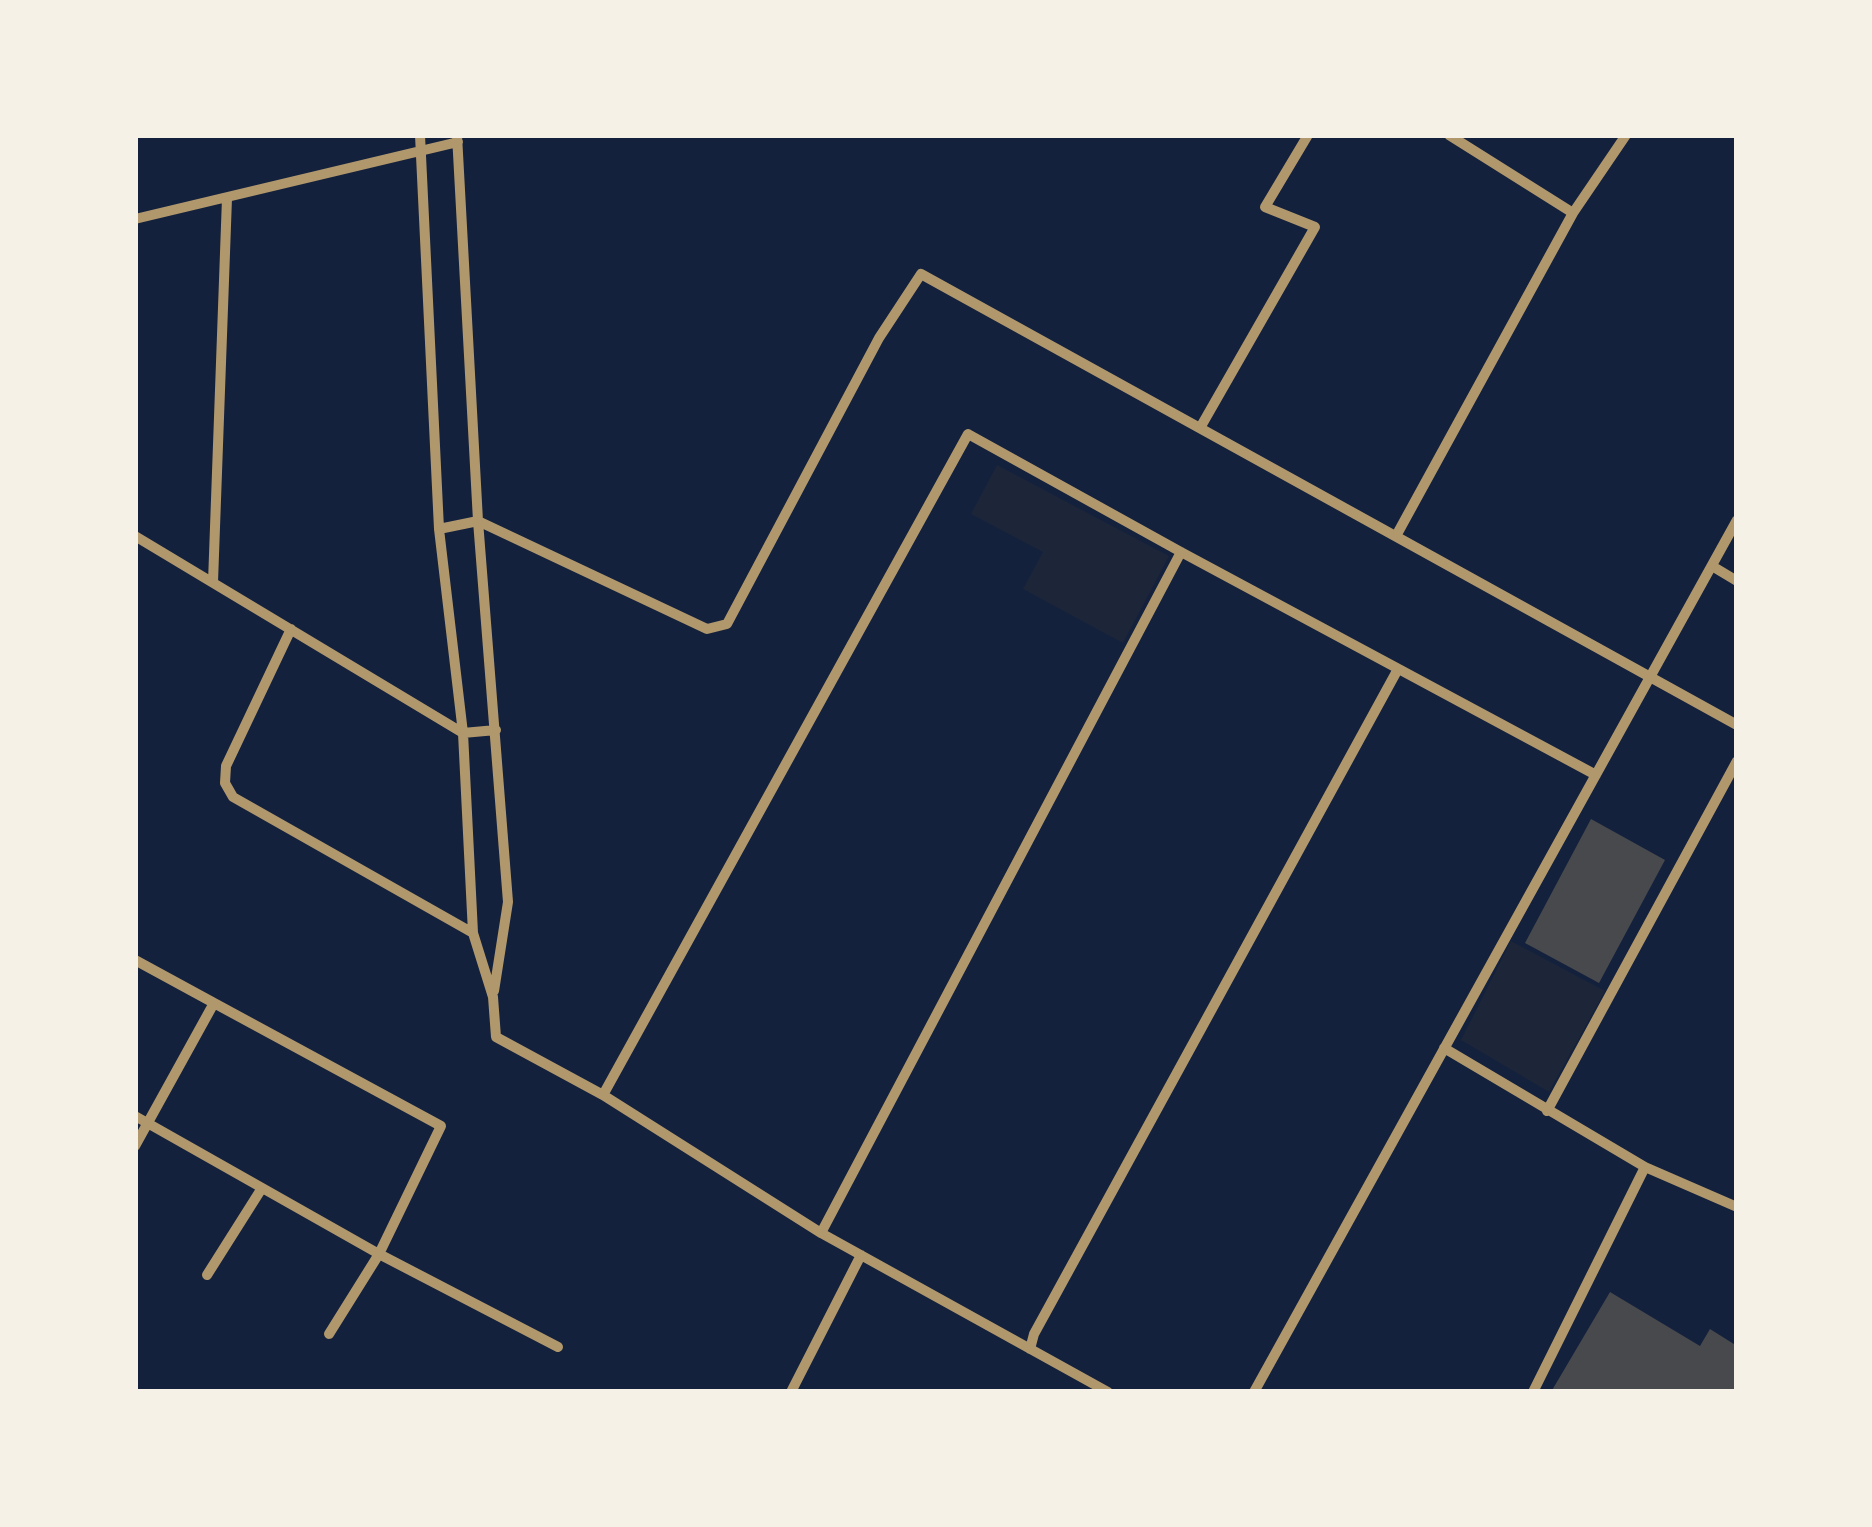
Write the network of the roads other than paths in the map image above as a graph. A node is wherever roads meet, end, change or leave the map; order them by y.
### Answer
1 (420, 135) edge
2 (1308, 135) edge
3 (1449, 135) edge
4 (1626, 135) edge
5 (457, 139) edge
6 (422, 152) junction
7 (227, 198) junction
8 (1573, 213) junction
9 (135, 220) edge
10 (1200, 428) junction
11 (1737, 520) edge
12 (478, 521) junction
13 (439, 529) junction
14 (135, 536) edge
15 (1396, 536) junction
16 (1181, 552) junction
17 (1712, 566) junction
18 (1737, 581) edge
19 (213, 582) junction
20 (291, 628) junction
21 (1398, 669) junction
22 (1650, 676) junction
23 (1737, 724) edge
24 (496, 730) junction
25 (463, 733) junction
26 (1737, 761) edge
27 (1596, 774) junction
28 (473, 933) junction
29 (135, 960) edge
30 (493, 997) junction
31 (214, 1003) junction
32 (1444, 1048) junction
33 (602, 1096) junction
34 (1547, 1111) junction
35 (135, 1116) edge
36 (148, 1123) junction
37 (135, 1146) edge
38 (1645, 1166) junction
39 (262, 1188) junction
40 (1737, 1207) edge
41 (821, 1234) junction
42 (378, 1254) junction
43 (861, 1255) junction
44 (207, 1275) dead end
45 (329, 1334) dead end
46 (558, 1347) dead end
47 (1030, 1349) junction
48 (791, 1392) edge
49 (1108, 1392) edge
50 (1254, 1392) edge
51 (1533, 1392) edge

1 - 6 street
2 - 10 street
3 - 8 street
4 - 8 street
5 - 6 street
5 - 12 street
6 - 7 street
6 - 13 street
7 - 9 street
7 - 19 street
8 - 15 street
10 - 12 street
10 - 15 street
11 - 17 street
12 - 13 street
12 - 24 street
13 - 25 street
14 - 19 street
15 - 22 street
16 - 21 street
16 - 33 street
16 - 41 street
17 - 18 street
17 - 22 street
19 - 20 street
20 - 25 street
20 - 28 street
21 - 27 street
21 - 47 street
22 - 23 street
22 - 27 street
24 - 25 street
24 - 30 street
25 - 28 street
26 - 34 street
27 - 32 street
28 - 30 street
29 - 31 street
30 - 33 street
31 - 36 street
31 - 42 street
32 - 34 street
32 - 50 street
33 - 41 street
34 - 38 street
35 - 36 street
36 - 37 street
36 - 39 street
38 - 40 street
38 - 51 street
39 - 42 street
39 - 44 street
41 - 43 street
42 - 45 street
42 - 46 street
43 - 47 street
43 - 48 street
47 - 49 street

